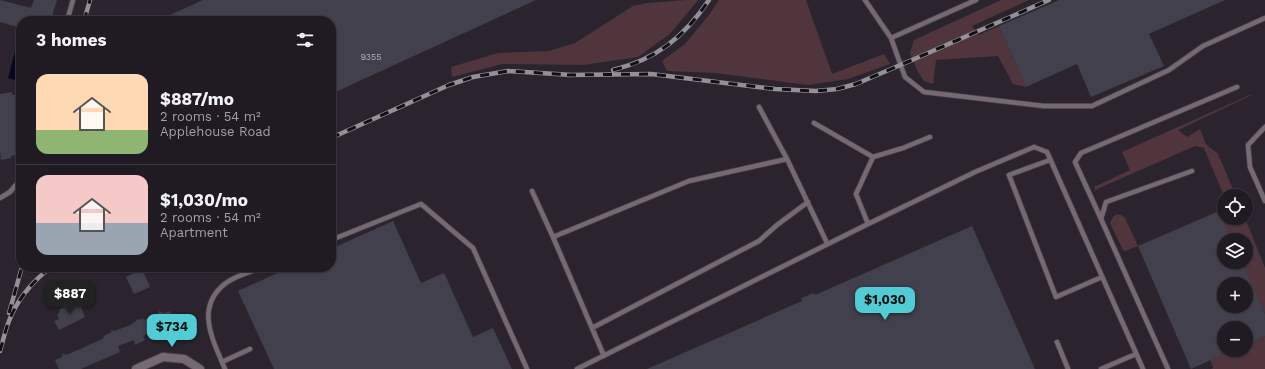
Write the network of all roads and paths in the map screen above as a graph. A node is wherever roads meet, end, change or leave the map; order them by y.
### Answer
1 (73, 0) edge
2 (865, 0) edge
3 (976, 0) edge
4 (68, 16) edge
5 (1265, 18) edge
6 (891, 38) junction
7 (1236, 87) dead end
8 (759, 107) dead end
9 (814, 123) dead end
10 (1265, 127) edge
11 (930, 137) dead end
12 (873, 157) junction
13 (787, 159) junction
14 (1050, 160) junction
15 (1192, 171) dead end
16 (16, 185) edge
17 (532, 191) dead end
18 (0, 198) edge
19 (1265, 201) edge
20 (808, 202) junction
21 (1101, 219) junction
22 (868, 224) junction
23 (553, 237) junction
24 (336, 238) edge
25 (827, 243) junction
26 (251, 272) edge
27 (1102, 277) junction
28 (592, 328) junction
29 (1057, 342) dead end
30 (250, 349) dead end
31 (1136, 354) junction
32 (604, 356) junction
33 (222, 362) junction
34 (136, 369) edge
35 (200, 369) edge
36 (225, 369) edge
37 (527, 369) edge
38 (577, 369) edge
39 (1068, 369) edge
40 (1101, 369) edge
41 (1143, 369) edge
42 (1168, 369) edge

1 - 4 lane
2 - 6 lane
3 - 6 lane
5 - 6 lane
7 - 21 lane
8 - 13 lane
9 - 12 lane
10 - 19 lane
11 - 12 lane
12 - 22 lane
13 - 20 lane
13 - 23 lane
14 - 22 lane
14 - 27 lane
14 - 27 lane
15 - 21 lane
16 - 18 lane
17 - 23 lane
20 - 25 lane
20 - 28 lane
21 - 42 lane
22 - 25 lane
23 - 28 lane
24 - 37 lane
25 - 32 lane
26 - 33 lane
27 - 31 lane
28 - 32 lane
29 - 39 lane
30 - 33 lane
31 - 40 lane
31 - 41 lane
32 - 38 lane
33 - 36 lane
34 - 35 street

